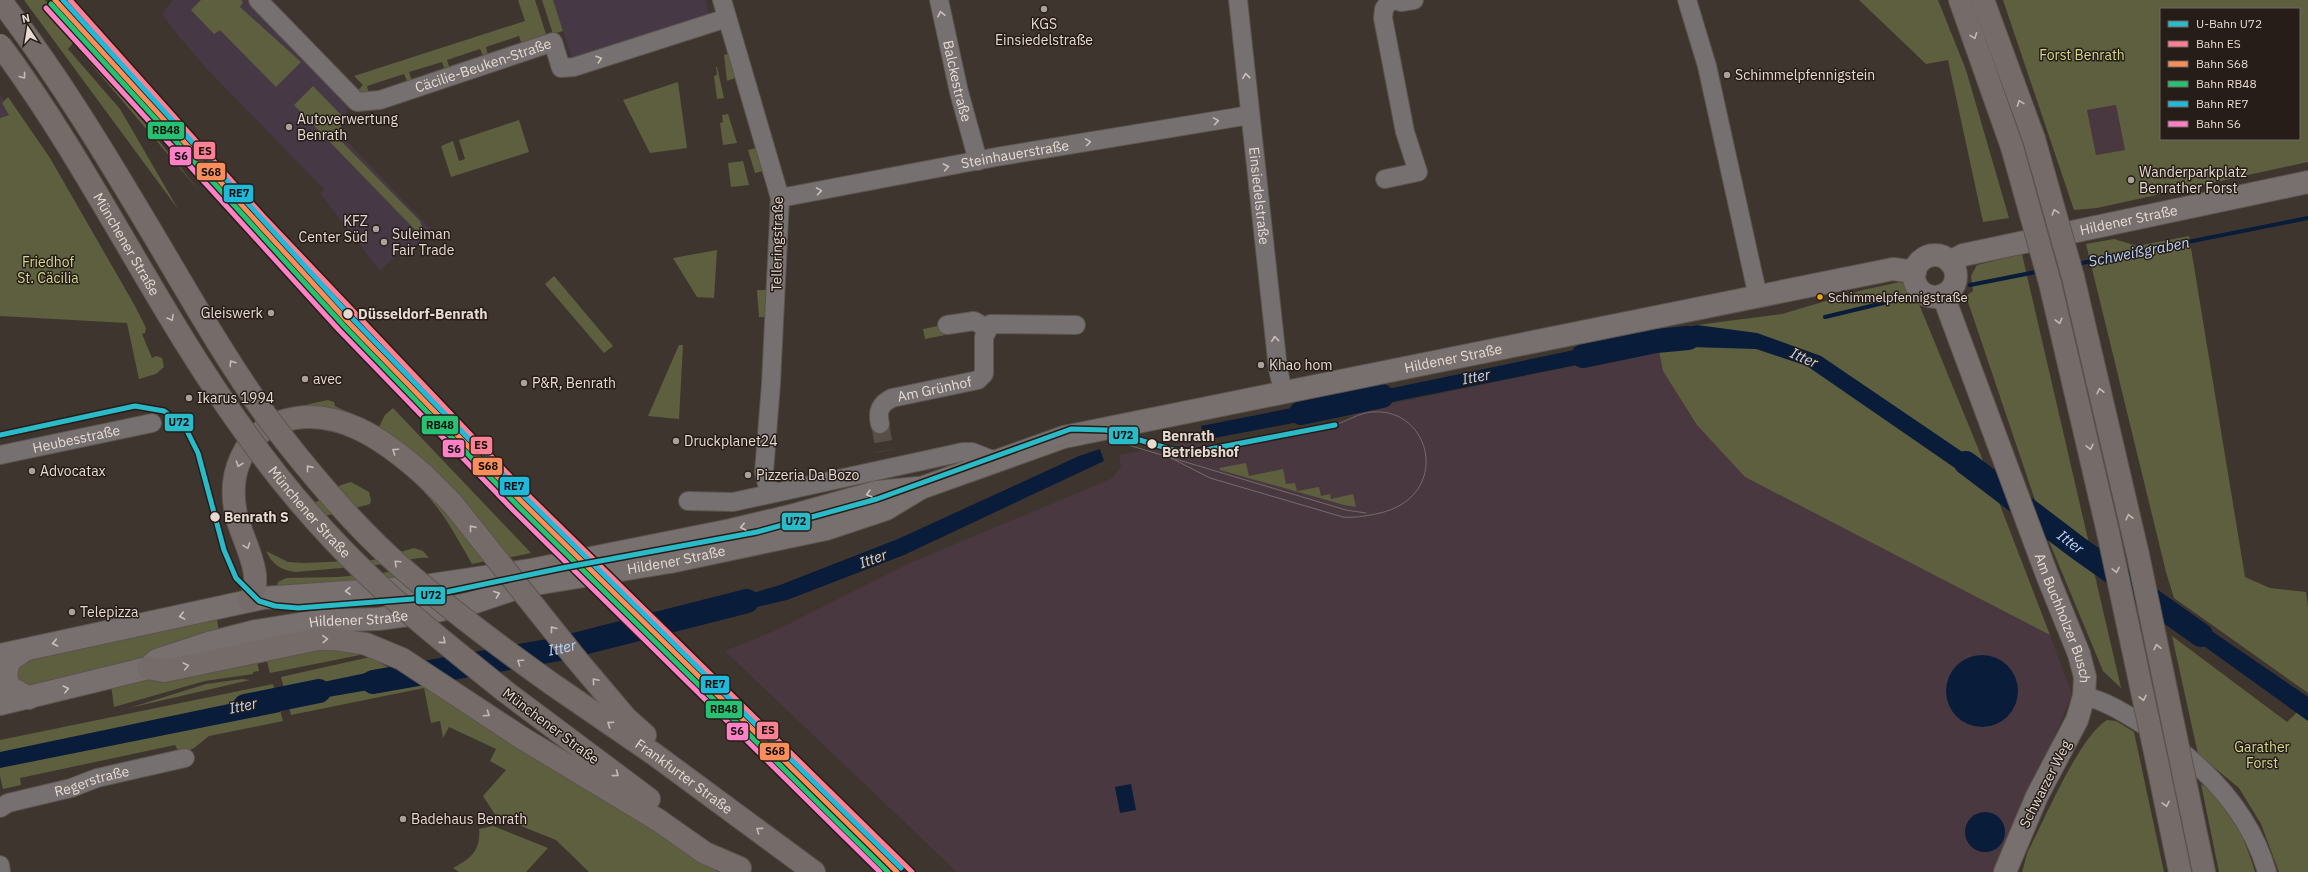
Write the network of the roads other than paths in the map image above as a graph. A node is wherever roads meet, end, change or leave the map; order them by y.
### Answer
1 (0, 0) edge
2 (258, 0) edge
3 (722, 0) edge
4 (939, 0) edge
5 (1238, 0) edge
6 (1390, 0) edge
7 (1395, 0) edge
8 (1414, 0) edge
9 (1687, 0) edge
10 (1960, 0) edge
11 (1983, 0) edge
12 (727, 18) junction
13 (0, 45) edge
14 (1250, 115) junction
15 (978, 161) junction
16 (1385, 178) dead end
17 (2308, 182) edge
18 (780, 198) junction
19 (1950, 262) junction
20 (1915, 272) junction
21 (1943, 295) junction
22 (1758, 297) junction
23 (947, 325) dead end
24 (1076, 326) dead end
25 (987, 328) junction
26 (1283, 391) junction
27 (152, 423) dead end
28 (880, 424) tunnel mouth
29 (0, 455) edge
30 (995, 461) junction
31 (921, 488) junction
32 (773, 493) junction
33 (688, 501) dead end
34 (249, 600) junction
35 (220, 608) junction
36 (220, 640) junction
37 (25, 650) junction
38 (0, 655) edge
39 (148, 668) junction
40 (552, 684) joint
41 (2084, 696) junction
42 (29, 698) junction
43 (0, 704) edge
44 (654, 754) junction
45 (185, 758) dead end
46 (0, 808) edge
47 (0, 865) edge
48 (743, 870) edge
49 (1, 872) edge
50 (814, 872) edge
51 (2005, 872) edge
52 (2180, 872) edge
53 (2204, 872) edge
54 (2267, 872) edge

40 -> 1 highway, Münchener Straße, bridge
2 -> 12 street, Cäcilie-Beuken-Straße
3 - 12 street, Telleringstraße
15 -> 4 street, Balckestraße
14 -> 5 street, Einsiedelstraße
6 - 16 street
7 - 8 street
9 - 22 street
10 -> 52 highway, bridge
53 -> 11 highway, bridge
12 - 18 street, Telleringstraße
13 -> 48 highway, Münchener Straße, bridge
15 -> 14 street, Steinhauerstraße
26 -> 14 street, Einsiedelstraße
18 -> 15 street, Steinhauerstraße
17 - 19 main road, Hildener Straße
18 - 32 street, Telleringstraße
19 - 20 main road
19 - 21 main road
20 - 21 main road
20 - 22 main road, Hildener Straße
21 - 41 main road, Am Buchholzer Busch
22 - 26 main road, Hildener Straße
23 - 25 street
24 - 25 street
25 - 28 street, Am Grünhof
26 - 30 main road, Hildener Straße
27 - 29 street, Heubesstraße
30 - 31 main road, Hildener Straße
30 - 32 street
31 -> 34 main road, Hildener Straße
36 -> 31 main road, Hildener Straße
32 - 33 street
34 - 35 main road, Hildener Straße
44 -> 34 highway, bridge
35 - 36 main road
35 -> 37 main road, Hildener Straße
36 - 39 main road, Hildener Straße
37 - 38 main road, Hildener Straße
37 - 42 main road, Hildener Straße
42 -> 39 main road, Hildener Straße
39 -> 48 highway
44 -> 40 highway, Frankfurter Straße
41 - 51 main road, Schwarzer Weg
41 - 54 street, Am Buchholzer Busch
42 - 43 main road, Hildener Straße
50 -> 44 highway, Frankfurter Straße
45 - 46 street, Regerstraße
47 - 49 street

